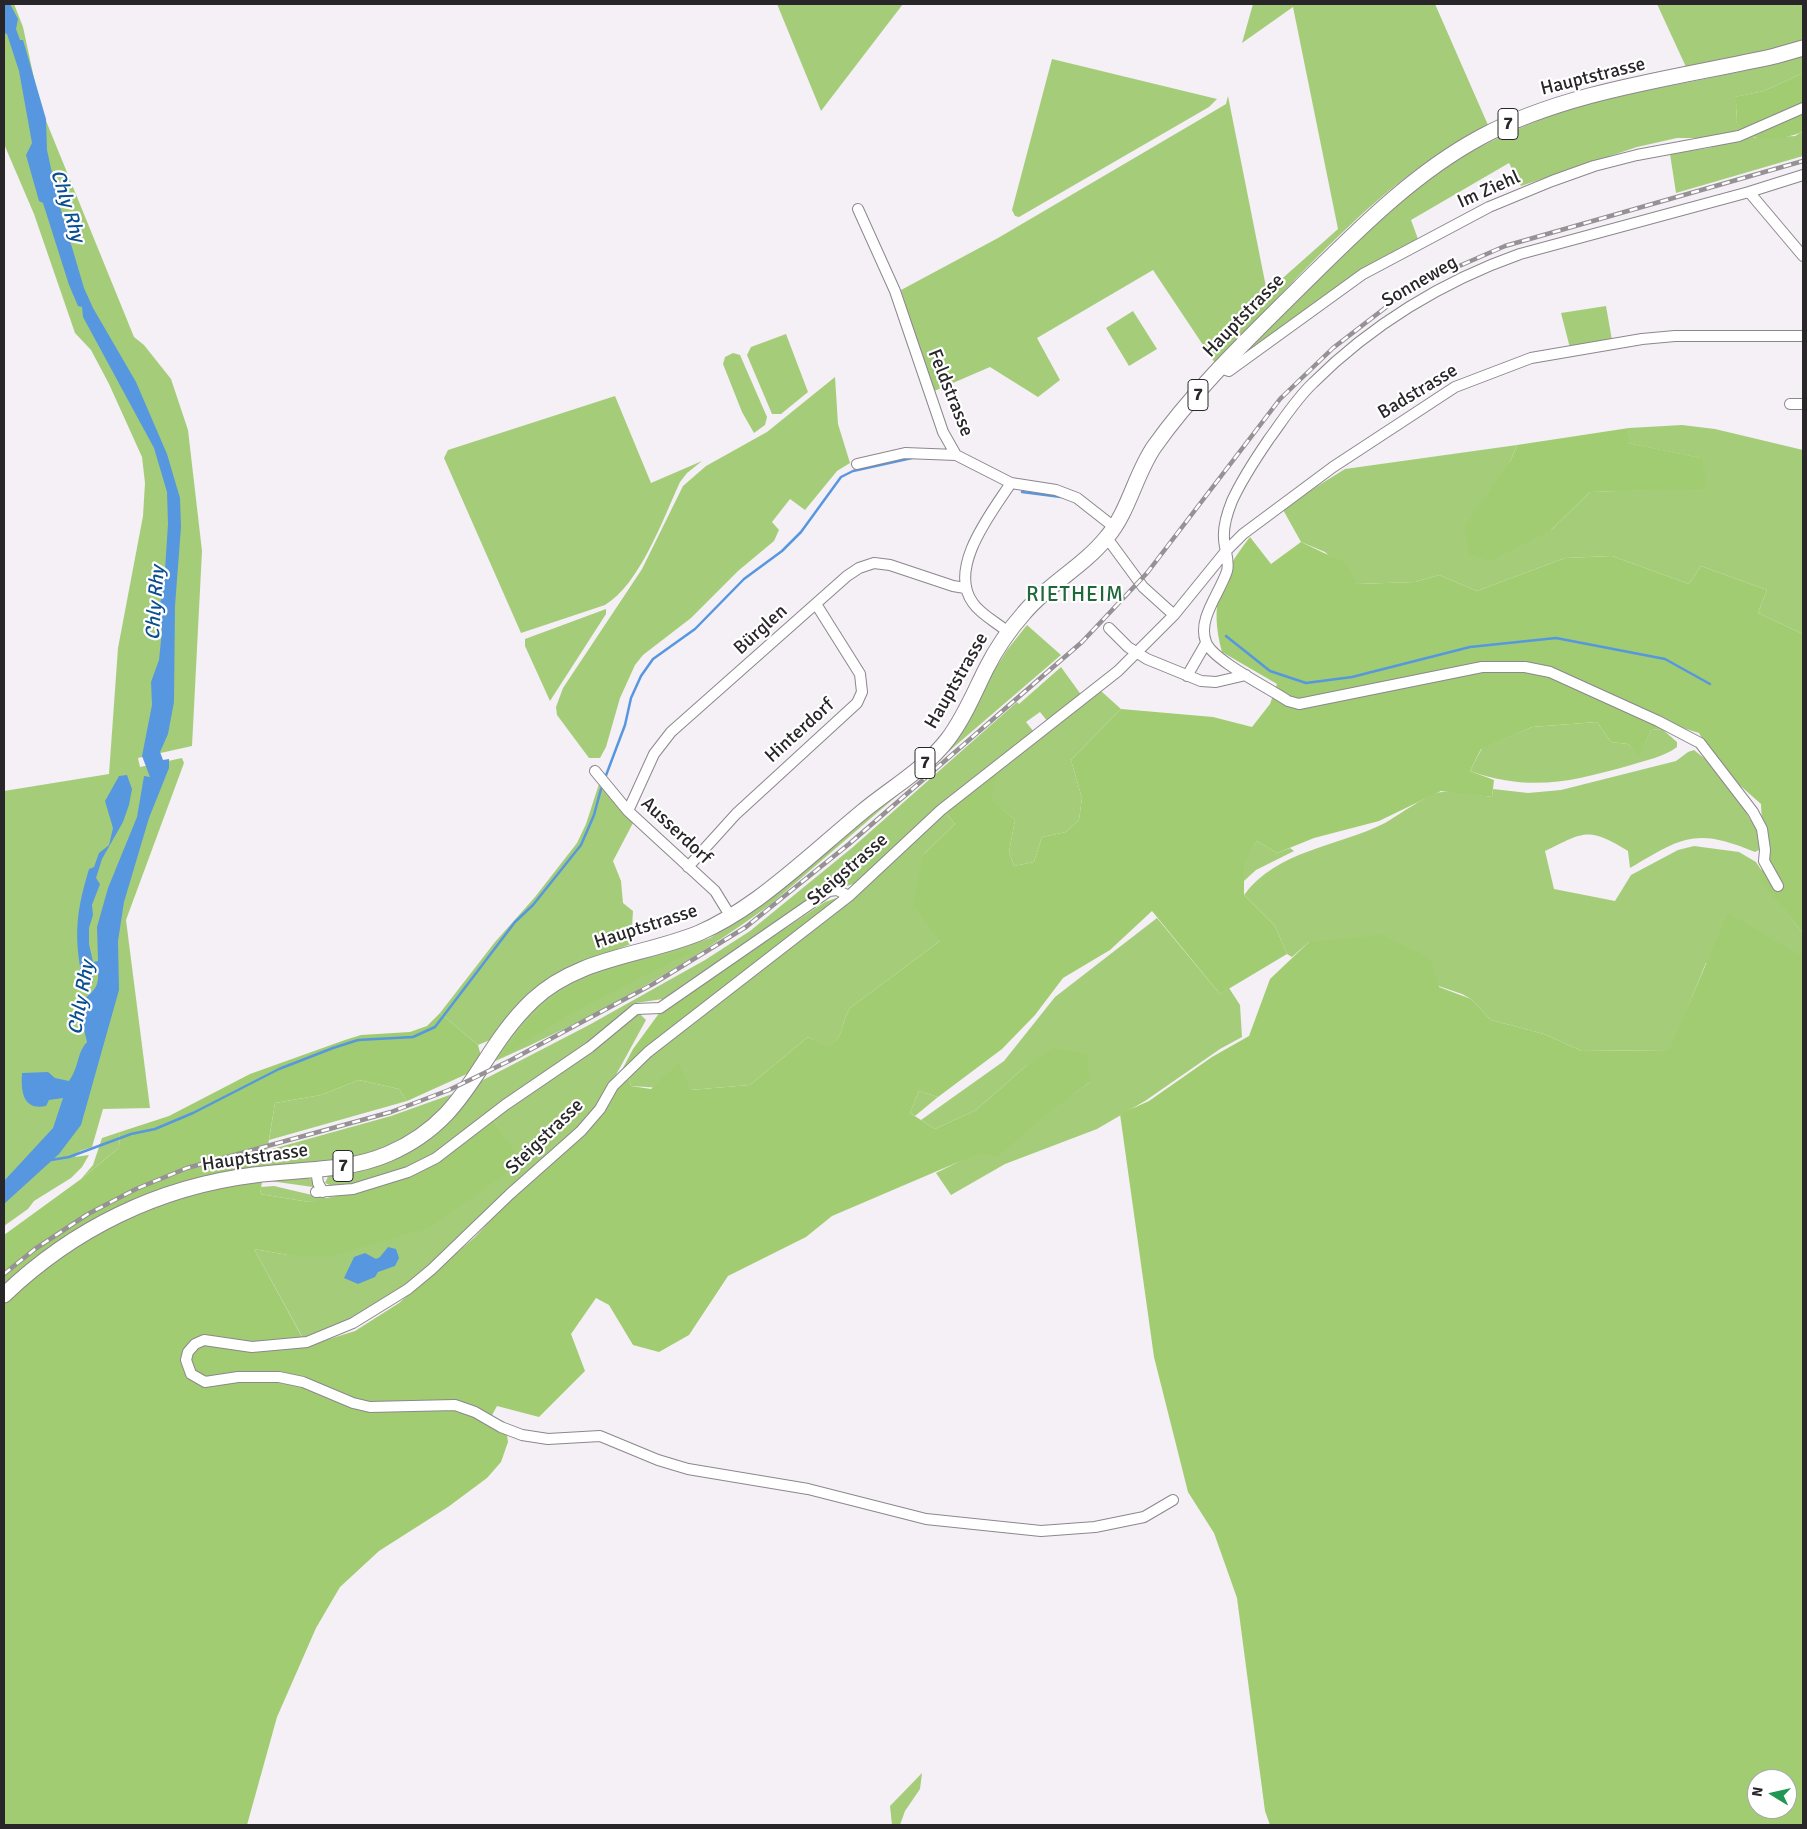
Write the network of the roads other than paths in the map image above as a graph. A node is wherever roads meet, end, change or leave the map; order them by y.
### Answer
1 (1803, 48) edge
2 (1803, 108) edge
3 (1803, 175) edge
4 (1749, 192) junction
5 (858, 209) dead end
6 (1802, 252) edge
7 (1803, 336) edge
8 (1220, 368) junction
9 (1790, 404) dead end
10 (1803, 404) edge
11 (956, 455) junction
12 (857, 464) dead end
13 (1011, 482) junction
14 (1111, 533) junction
15 (1226, 550) junction
16 (965, 588) junction
17 (816, 604) junction
18 (1174, 615) junction
19 (1109, 628) dead end
20 (1009, 632) junction
21 (1206, 643) junction
22 (1137, 653) junction
23 (1246, 675) junction
24 (1187, 676) junction
25 (595, 771) dead end
26 (628, 811) junction
27 (688, 867) junction
28 (1778, 886) dead end
29 (849, 896) junction
30 (731, 917) junction
31 (316, 1169) junction
32 (4, 1295) edge
33 (1173, 1500) dead end

1 - 8 main road, Hauptstrasse / 7
2 - 8 street, Im Ziehl
3 - 4 street, Sonneweg
4 - 6 street
4 - 15 street, Sonneweg
5 - 11 street, Feldstrasse
7 - 15 street, Badstrasse
8 - 14 main road, Hauptstrasse / 7
9 - 10 street
11 - 12 street
11 - 13 street, Feldstrasse
13 - 14 street, Feldstrasse
13 - 16 street
14 - 18 street, Feldstrasse
14 - 20 main road, Hauptstrasse / 7
15 - 18 street, Badstrasse
15 - 21 street, Sonneweg
16 - 17 street, Bürglen
16 - 20 street
17 - 26 street, Bürglen
17 - 27 street, Hinterdorf
18 - 22 street, Steigstrasse
19 - 22 street
20 - 30 main road, Hauptstrasse / 7
21 - 23 street
21 - 24 street
22 - 24 street
22 - 29 street, Steigstrasse
23 - 24 street
23 - 28 street
25 - 26 street, Ausserdorf
26 - 27 street, Ausserdorf
27 - 30 street, Ausserdorf
29 - 31 street
29 - 33 street, Steigstrasse
30 - 31 main road, Hauptstrasse / 7
31 - 32 main road, Hauptstrasse / 7

